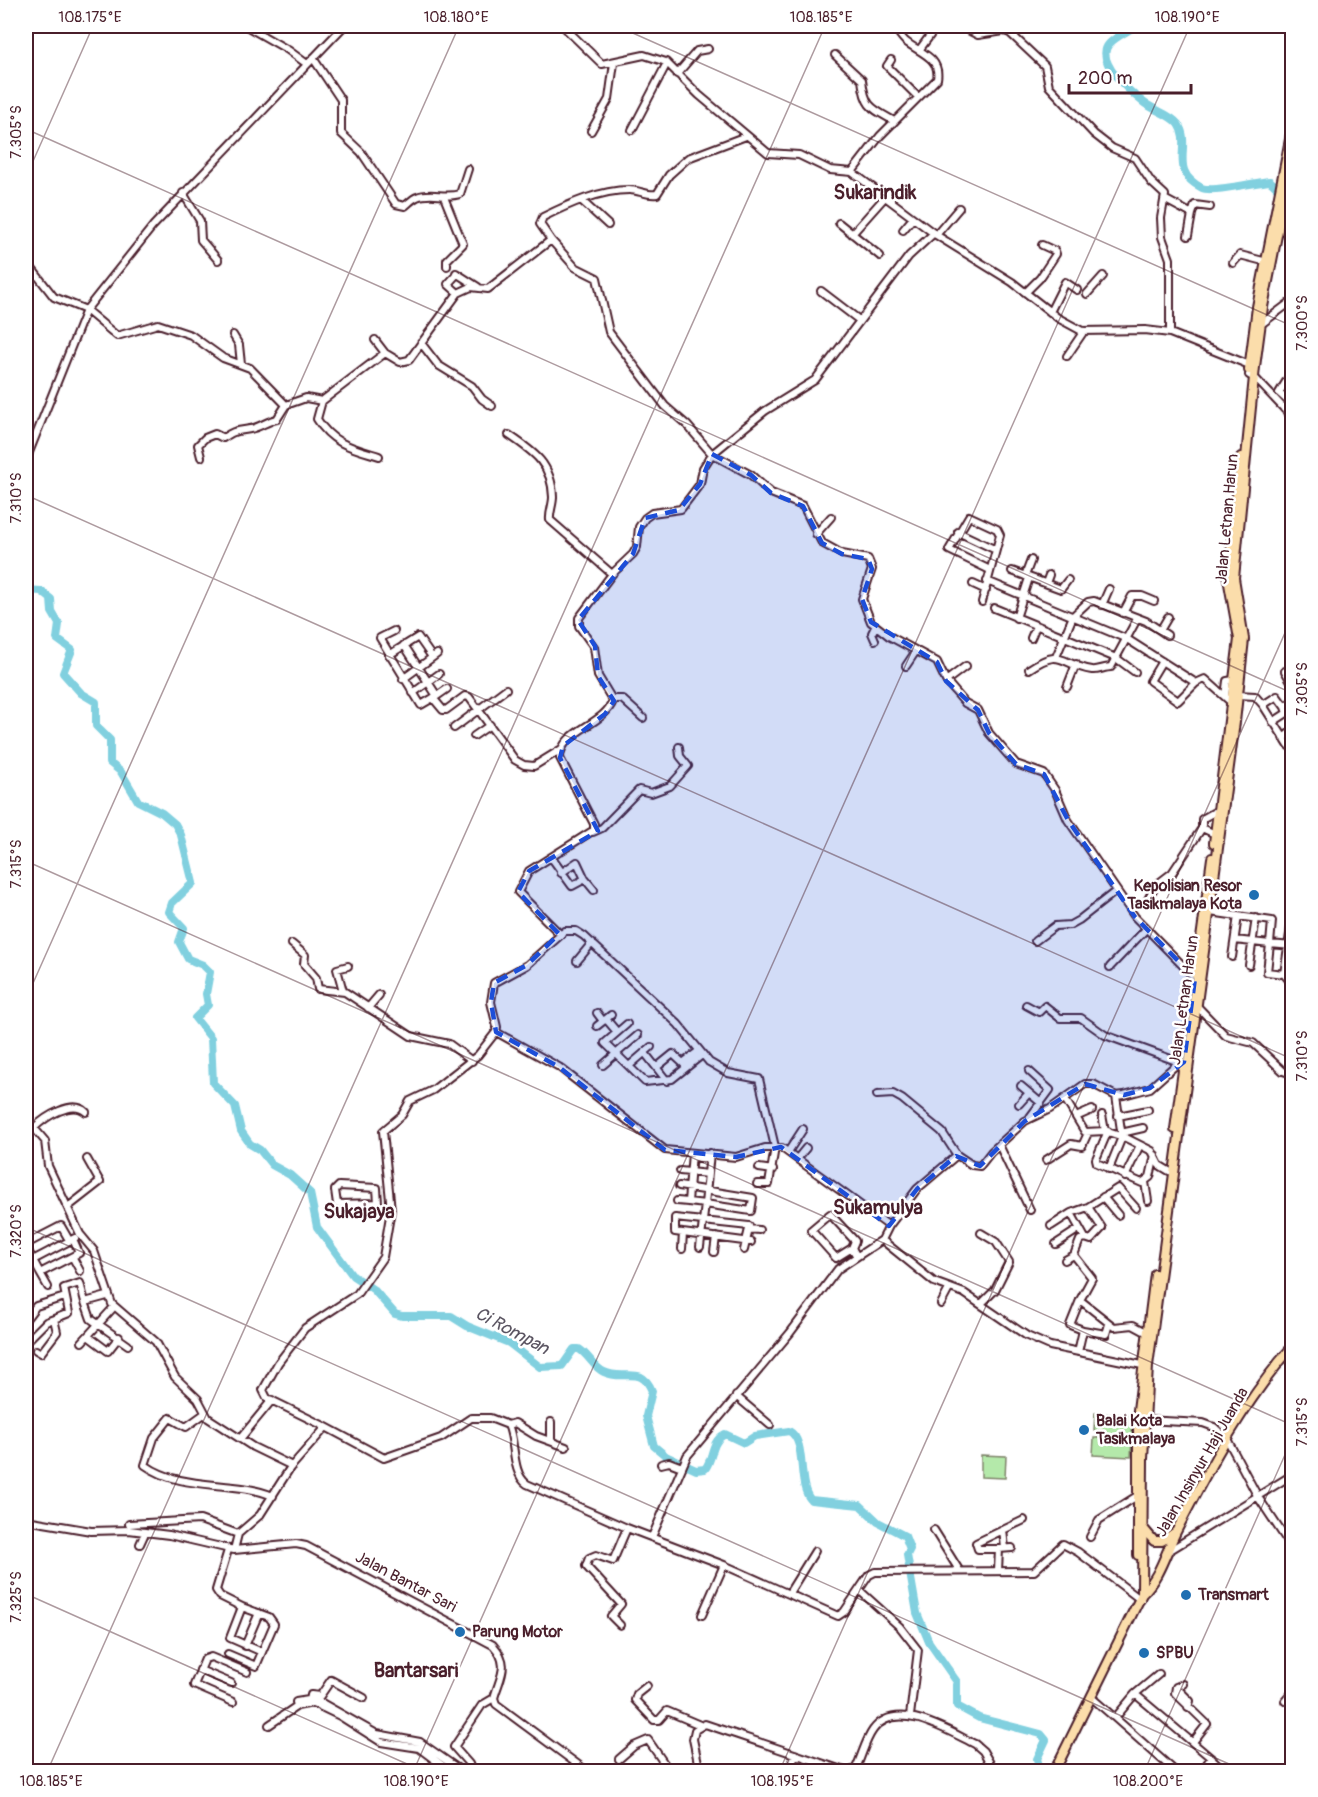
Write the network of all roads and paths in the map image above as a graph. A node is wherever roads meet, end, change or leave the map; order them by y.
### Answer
1 (246, 26) edge
2 (344, 26) edge
3 (563, 26) edge
4 (894, 26) edge
5 (937, 26) edge
6 (960, 26) edge
7 (708, 49) dead end
8 (920, 49) junction
9 (835, 55) dead end
10 (313, 58) junction
11 (891, 60) dead end
12 (614, 63) junction
13 (667, 63) junction
14 (307, 64) junction
15 (677, 74) junction
16 (918, 97) junction
17 (894, 121) junction
18 (633, 129) dead end
19 (1293, 129) edge
20 (591, 131) dead end
21 (746, 136) junction
22 (1291, 147) edge
23 (1290, 163) edge
24 (468, 169) dead end
25 (852, 172) junction
26 (183, 193) junction
27 (885, 196) junction
28 (444, 197) junction
29 (1166, 200) junction
30 (582, 201) junction
31 (1282, 202) junction
32 (1210, 207) dead end
33 (959, 208) dead end
34 (1192, 214) junction
35 (913, 218) junction
36 (839, 223) dead end
37 (608, 225) dead end
38 (903, 230) dead end
39 (852, 234) junction
40 (935, 234) junction
41 (1188, 236) dead end
42 (551, 240) junction
43 (1042, 245) dead end
44 (880, 256) dead end
45 (218, 260) dead end
46 (26, 261) edge
47 (1233, 262) dead end
48 (1267, 262) junction
49 (447, 266) dead end
50 (1102, 276) dead end
51 (478, 286) junction
52 (1077, 290) dead end
53 (821, 291) dead end
54 (1026, 292) junction
55 (458, 294) junction
56 (1087, 294) dead end
57 (1293, 301) edge
58 (86, 310) junction
59 (1050, 312) junction
60 (860, 320) junction
61 (1260, 325) junction
62 (1084, 331) junction
63 (1170, 333) junction
64 (233, 335) dead end
65 (375, 340) dead end
66 (421, 343) junction
67 (382, 355) junction
68 (1067, 356) dead end
69 (241, 364) junction
70 (1252, 371) junction
71 (1293, 372) edge
72 (1290, 382) edge
73 (322, 401) junction
74 (286, 405) junction
75 (492, 406) dead end
76 (1284, 409) junction
77 (1293, 417) edge
78 (509, 435) dead end
79 (712, 454) junction
80 (379, 456) dead end
81 (201, 458) dead end
82 (26, 460) edge
83 (1241, 482) junction
84 (831, 517) dead end
85 (958, 532) junction
86 (816, 534) junction
87 (996, 550) junction
88 (1031, 560) dead end
89 (990, 570) junction
90 (1012, 571) dead end
91 (612, 574) junction
92 (1049, 575) dead end
93 (1027, 577) junction
94 (1068, 580) dead end
95 (987, 582) junction
96 (973, 584) dead end
97 (1046, 584) junction
98 (1109, 589) dead end
99 (986, 590) junction
100 (1022, 597) junction
101 (1154, 601) dead end
102 (982, 602) dead end
103 (1102, 605) junction
104 (994, 608) dead end
105 (1124, 613) junction
106 (1073, 616) junction
107 (1168, 617) dead end
108 (1016, 618) junction
109 (1137, 619) junction
110 (1036, 626) junction
111 (875, 627) junction
112 (1161, 629) junction
113 (394, 631) dead end
114 (1167, 635) dead end
115 (1065, 637) junction
116 (1031, 638) dead end
117 (1127, 639) junction
118 (875, 640) dead end
119 (403, 646) junction
120 (916, 651) junction
121 (389, 655) junction
122 (1056, 657) junction
123 (1116, 658) junction
124 (1162, 661) junction
125 (1076, 664) junction
126 (906, 666) dead end
127 (966, 666) dead end
128 (416, 668) junction
129 (1029, 669) dead end
130 (1285, 671) dead end
131 (1135, 672) dead end
132 (439, 674) dead end
133 (403, 679) junction
134 (1234, 680) junction
135 (427, 681) junction
136 (946, 681) junction
137 (1196, 683) junction
138 (1293, 683) edge
139 (1067, 687) dead end
140 (447, 689) dead end
141 (506, 689) dead end
142 (412, 693) junction
143 (1238, 695) junction
144 (1225, 696) junction
145 (435, 697) junction
146 (613, 699) junction
147 (1293, 701) edge
148 (1234, 704) junction
149 (1263, 705) junction
150 (1285, 706) junction
151 (478, 710) junction
152 (643, 718) dead end
153 (1273, 722) junction
154 (490, 725) junction
155 (454, 728) dead end
156 (1293, 731) edge
157 (474, 736) dead end
158 (1283, 738) junction
159 (1288, 746) dead end
160 (679, 747) dead end
161 (560, 750) junction
162 (1220, 807) junction
163 (1202, 828) junction
164 (593, 832) junction
165 (1215, 834) junction
166 (550, 857) junction
167 (561, 873) junction
168 (585, 879) junction
169 (594, 890) dead end
170 (1116, 891) junction
171 (1146, 903) dead end
172 (1210, 912) junction
173 (1238, 916) junction
174 (1256, 918) junction
175 (1290, 927) dead end
176 (1146, 929) junction
177 (1204, 932) junction
178 (560, 934) junction
179 (1235, 940) junction
180 (1035, 941) dead end
181 (1252, 942) junction
182 (592, 943) junction
183 (292, 944) dead end
184 (1270, 944) junction
185 (1290, 946) edge
186 (1232, 957) dead end
187 (577, 961) dead end
188 (1249, 965) dead end
189 (348, 966) dead end
190 (1110, 967) dead end
191 (1284, 974) junction
192 (1195, 978) junction
193 (1293, 984) edge
194 (343, 992) junction
195 (379, 995) dead end
196 (1026, 1005) dead end
197 (1197, 1006) junction
198 (368, 1008) junction
199 (597, 1013) dead end
200 (627, 1024) dead end
201 (1191, 1027) junction
202 (496, 1032) junction
203 (617, 1032) junction
204 (638, 1035) dead end
205 (651, 1047) dead end
206 (645, 1053) junction
207 (701, 1053) junction
208 (617, 1055) junction
209 (472, 1060) junction
210 (1181, 1062) junction
211 (603, 1065) dead end
212 (685, 1065) junction
213 (629, 1066) junction
214 (657, 1066) junction
215 (1029, 1071) dead end
216 (1293, 1074) edge
217 (667, 1080) junction
218 (1021, 1086) dead end
219 (1029, 1093) junction
220 (877, 1095) dead end
221 (1116, 1096) junction
222 (1065, 1099) junction
223 (1041, 1103) junction
224 (1019, 1104) dead end
225 (1092, 1110) dead end
226 (1148, 1110) dead end
227 (86, 1112) dead end
228 (1102, 1115) dead end
229 (1118, 1116) junction
230 (1076, 1117) junction
231 (1030, 1118) junction
232 (26, 1123) edge
233 (34, 1128) junction
234 (1143, 1128) dead end
235 (802, 1129) dead end
236 (1107, 1131) junction
237 (1088, 1133) junction
238 (1124, 1135) junction
239 (1140, 1145) junction
240 (775, 1147) junction
241 (1000, 1147) junction
242 (806, 1148) dead end
243 (788, 1152) junction
244 (1155, 1154) junction
245 (692, 1155) junction
246 (957, 1155) junction
247 (710, 1156) junction
248 (87, 1159) dead end
249 (798, 1160) junction
250 (1046, 1160) dead end
251 (759, 1168) dead end
252 (1109, 1169) junction
253 (773, 1170) junction
254 (680, 1171) dead end
255 (690, 1172) junction
256 (1168, 1172) junction
257 (708, 1174) junction
258 (1125, 1177) junction
259 (1147, 1179) junction
260 (757, 1184) dead end
261 (678, 1186) dead end
262 (688, 1188) junction
263 (706, 1190) junction
264 (379, 1197) junction
265 (391, 1197) junction
266 (1103, 1197) junction
267 (677, 1201) dead end
268 (1148, 1201) dead end
269 (688, 1202) junction
270 (705, 1204) junction
271 (68, 1207) junction
272 (1088, 1207) junction
273 (1136, 1208) dead end
274 (1030, 1210) dead end
275 (751, 1211) junction
276 (1071, 1213) junction
277 (1118, 1215) dead end
278 (702, 1220) junction
279 (889, 1226) junction
280 (1051, 1226) dead end
281 (749, 1227) junction
282 (759, 1230) dead end
283 (1078, 1230) junction
284 (683, 1233) junction
285 (981, 1233) dead end
286 (80, 1234) junction
287 (1162, 1234) junction
288 (701, 1235) junction
289 (716, 1237) junction
290 (71, 1239) junction
291 (1083, 1239) junction
292 (882, 1240) junction
293 (748, 1241) junction
294 (1056, 1244) dead end
295 (26, 1245) edge
296 (700, 1247) dead end
297 (852, 1248) junction
298 (682, 1249) dead end
299 (744, 1250) dead end
300 (714, 1252) dead end
301 (41, 1255) junction
302 (856, 1255) junction
303 (1074, 1255) junction
304 (73, 1258) junction
305 (33, 1260) junction
306 (1065, 1260) dead end
307 (49, 1269) junction
308 (80, 1271) dead end
309 (40, 1273) junction
310 (48, 1287) dead end
311 (949, 1289) junction
312 (107, 1296) junction
313 (65, 1297) junction
314 (1080, 1300) junction
315 (85, 1302) junction
316 (941, 1304) dead end
317 (981, 1304) junction
318 (114, 1307) junction
319 (1076, 1310) junction
320 (1094, 1312) junction
321 (26, 1319) edge
322 (54, 1319) junction
323 (99, 1322) junction
324 (1109, 1324) junction
325 (1083, 1330) junction
326 (1146, 1332) junction
327 (88, 1336) junction
328 (119, 1337) junction
329 (82, 1341) dead end
330 (26, 1342) edge
331 (128, 1345) dead end
332 (1293, 1347) edge
333 (36, 1350) dead end
334 (1078, 1352) junction
335 (1145, 1365) junction
336 (736, 1396) junction
337 (272, 1400) junction
338 (204, 1414) junction
339 (1144, 1420) junction
340 (551, 1422) dead end
341 (508, 1425) junction
342 (770, 1425) dead end
343 (326, 1427) junction
344 (240, 1439) junction
345 (551, 1439) junction
346 (1227, 1439) junction
347 (566, 1447) dead end
348 (1140, 1459) junction
349 (661, 1464) dead end
350 (683, 1464) junction
351 (292, 1466) junction
352 (1293, 1475) edge
353 (273, 1496) junction
354 (1137, 1496) junction
355 (1258, 1497) junction
356 (26, 1520) edge
357 (1024, 1520) dead end
358 (129, 1524) dead end
359 (1143, 1527) junction
360 (627, 1528) junction
361 (934, 1530) dead end
362 (1003, 1530) junction
363 (1176, 1532) junction
364 (145, 1533) junction
365 (238, 1534) junction
366 (652, 1537) junction
367 (1090, 1537) dead end
368 (140, 1544) dead end
369 (1005, 1548) junction
370 (1293, 1548) edge
371 (231, 1550) junction
372 (815, 1551) dead end
373 (1167, 1552) junction
374 (724, 1565) junction
375 (958, 1570) junction
376 (998, 1571) junction
377 (1141, 1571) junction
378 (859, 1590) junction
379 (789, 1593) junction
380 (1142, 1597) junction
381 (242, 1607) junction
382 (259, 1613) junction
383 (702, 1615) dead end
384 (620, 1625) dead end
385 (235, 1641) junction
386 (246, 1646) junction
387 (262, 1652) junction
388 (228, 1654) junction
389 (226, 1663) junction
390 (200, 1670) junction
391 (247, 1672) dead end
392 (1159, 1674) dead end
393 (231, 1683) dead end
394 (1180, 1685) dead end
395 (647, 1686) dead end
396 (1293, 1693) edge
397 (1135, 1694) junction
398 (364, 1698) dead end
399 (494, 1698) junction
400 (1092, 1698) junction
401 (310, 1700) junction
402 (1285, 1701) dead end
403 (233, 1702) dead end
404 (297, 1704) junction
405 (910, 1716) junction
406 (1115, 1718) junction
407 (347, 1719) junction
408 (270, 1722) dead end
409 (700, 1725) junction
410 (1193, 1742) junction
411 (454, 1747) junction
412 (795, 1754) junction
413 (1211, 1758) junction
414 (619, 1759) dead end
415 (445, 1764) junction
416 (451, 1772) edge
417 (464, 1772) edge
418 (471, 1772) edge
419 (588, 1772) edge
420 (666, 1772) edge
421 (700, 1772) edge
422 (790, 1772) edge
423 (848, 1772) edge
424 (995, 1772) edge
425 (1054, 1772) edge
426 (1176, 1772) edge
427 (1201, 1772) edge
428 (1226, 1772) edge

1 - 14 street
2 - 10 street
3 - 12 street
4 - 8 street
5 - 8 street
6 - 29 street
7 - 15 street
8 - 16 street
9 - 17 street
10 - 14 street
10 - 28 street
11 - 16 street
12 - 13 street
12 - 20 street
13 - 15 street
13 - 18 street
14 - 26 street
15 - 21 street
16 - 17 street
17 - 25 street
19 - 22 main road, Jalan Letnan Harun
21 - 25 street
21 - 30 street
22 - 23 main road, Jalan Letnan Harun
23 - 31 main road, Jalan Letnan Harun
24 - 28 street
25 - 27 street
26 - 45 street
26 - 58 street
27 - 35 street
27 - 39 street
28 - 49 street
29 - 34 street
29 - 63 street
30 - 37 street
30 - 42 street
31 - 48 main road, Jalan Letnan Harun
31 - 61 main road, Jalan Letnan Harun
32 - 34 street
33 - 40 street
34 - 41 street
35 - 38 street
35 - 40 street
36 - 39 street
39 - 44 street
40 - 54 street
40 - 60 street
42 - 51 street
42 - 79 street
43 - 54 street
46 - 58 street
47 - 48 street
48 - 70 main road, Jalan Letnan Harun
50 - 56 street
51 - 55 street
51 - 55 street
52 - 59 street
53 - 60 street
54 - 59 street
55 - 66 street
57 - 61 street
58 - 69 street
58 - 82 street
59 - 62 street
60 - 79 street
61 - 70 main road, Jalan Letnan Harun
62 - 63 street
62 - 68 street
63 - 70 street
64 - 69 street
65 - 67 street
66 - 67 street
66 - 75 street
67 - 73 street
69 - 74 street
70 - 76 street
70 - 83 main road, Jalan Letnan Harun
71 - 72 street
72 - 76 street
73 - 74 street
73 - 80 street
74 - 81 street
76 - 77 street
78 - 91 street
79 - 86 street
79 - 91 street
83 - 134 main road, Jalan Letnan Harun
83 - 143 main road, Jalan Letnan Harun
84 - 86 street
85 - 87 street
85 - 87 street
85 - 89 street
86 - 111 street
87 - 89 street
88 - 93 street
89 - 95 street
90 - 93 street
91 - 146 street
92 - 97 street
93 - 97 street
93 - 100 street
94 - 97 street
95 - 99 street
95 - 100 street
96 - 99 street
98 - 103 street
99 - 102 street
100 - 106 street
100 - 108 street
101 - 105 street
103 - 105 street
103 - 106 street
104 - 108 street
105 - 109 street
106 - 115 street
106 - 117 street
107 - 112 street
108 - 110 street
109 - 112 street
109 - 117 street
110 - 115 street
110 - 116 street
111 - 118 street
111 - 120 street
112 - 114 street
113 - 121 street
115 - 122 street
115 - 123 street
117 - 123 street
117 - 124 street
119 - 121 street
119 - 128 street
119 - 128 street
120 - 126 street
120 - 136 street
121 - 133 street
122 - 125 street
122 - 129 street
123 - 125 street
123 - 131 street
124 - 137 street
124 - 137 street
125 - 139 street
127 - 136 street
128 - 133 street
128 - 135 street
130 - 138 street
132 - 135 street
133 - 142 street
134 - 144 street
134 - 148 main road, Jalan Letnan Harun
135 - 142 street
135 - 145 street
136 - 170 street
137 - 144 street
140 - 145 street
141 - 151 street
142 - 145 street
143 - 148 main road, Jalan Letnan Harun
143 - 149 street
144 - 148 street
145 - 151 street
146 - 152 street
146 - 161 street
147 - 150 street
148 - 162 main road, Jalan Letnan Harun
149 - 150 street
149 - 153 street
150 - 153 street
151 - 154 street
151 - 155 street
153 - 158 street
154 - 157 street
154 - 161 street
156 - 158 street
158 - 159 street
160 - 164 street
161 - 164 street
162 - 163 street
162 - 165 main road, Jalan Letnan Harun
162 - 172 main road, Jalan Letnan Harun
163 - 165 street
163 - 171 street
164 - 166 street
165 - 177 main road, Jalan Letnan Harun
166 - 167 street
166 - 178 street
167 - 168 street
167 - 168 street
168 - 169 street
170 - 176 street
170 - 180 street
172 - 173 street
172 - 177 main road, Jalan Letnan Harun
173 - 174 street
173 - 179 street
174 - 181 street
174 - 184 street
175 - 185 street
176 - 190 street
176 - 192 street
177 - 192 main road, Jalan Letnan Harun
177 - 197 main road, Jalan Letnan Harun
178 - 182 street
178 - 202 street
179 - 181 street
179 - 186 street
181 - 184 street
181 - 188 street
182 - 187 street
182 - 207 street
183 - 194 street
184 - 185 street
184 - 191 street
185 - 191 street
189 - 194 street
191 - 193 street
192 - 201 main road, Jalan Letnan Harun
194 - 198 street
195 - 198 street
196 - 210 street
197 - 201 main road, Jalan Letnan Harun
197 - 216 street
198 - 209 street
199 - 203 street
200 - 203 street
201 - 210 main road, Jalan Letnan Harun
201 - 287 main road, Jalan Letnan Harun
202 - 209 street
202 - 245 street
203 - 208 street
204 - 208 street
205 - 206 street
206 - 213 street
206 - 214 street
207 - 212 street
207 - 240 street
208 - 211 street
208 - 213 street
209 - 265 street
210 - 221 street
210 - 256 main road, Jalan Letnan Harun
212 - 214 street
212 - 217 street
213 - 217 street
214 - 217 street
215 - 223 street
218 - 219 street
219 - 223 street
219 - 224 street
220 - 246 street
221 - 222 street
221 - 229 street
222 - 230 street
222 - 231 street
223 - 231 street
225 - 230 street
226 - 229 street
227 - 233 street
228 - 236 street
229 - 238 street
230 - 237 street
231 - 241 street
232 - 233 street
233 - 271 street
234 - 238 street
235 - 243 street
236 - 237 street
236 - 238 street
236 - 252 street
237 - 250 street
238 - 239 street
238 - 252 street
239 - 244 street
239 - 258 street
240 - 243 street
240 - 247 street
240 - 253 street
241 - 246 street
241 - 274 street
242 - 249 street
243 - 249 street
244 - 256 street
244 - 259 street
245 - 247 street
245 - 255 street
246 - 279 street
247 - 257 street
248 - 271 street
249 - 279 street
251 - 253 street
252 - 258 street
253 - 260 street
254 - 255 street
255 - 257 street
255 - 262 street
256 - 259 street
256 - 287 main road, Jalan Letnan Harun
257 - 263 street
258 - 259 street
259 - 268 street
261 - 262 street
262 - 263 street
262 - 269 street
263 - 270 street
263 - 275 street
264 - 264 street
264 - 265 street
265 - 337 street
266 - 272 street
266 - 273 street
266 - 277 street
267 - 269 street
269 - 270 street
270 - 275 street
270 - 278 street
271 - 286 street
272 - 276 street
272 - 291 street
275 - 281 street
276 - 280 street
276 - 283 street
278 - 281 street
278 - 284 street
278 - 288 street
279 - 292 street
281 - 282 street
281 - 293 street
283 - 291 street
283 - 294 street
284 - 288 street
284 - 298 street
285 - 317 street
286 - 290 street
286 - 312 street
287 - 326 main road
287 - 335 main road, Jalan Letnan Harun
288 - 289 street
288 - 296 street
289 - 293 street
289 - 300 street
290 - 295 street
290 - 301 street
290 - 304 street
291 - 303 street
292 - 302 street
292 - 311 street
293 - 299 street
295 - 305 street
297 - 297 street
297 - 302 street
301 - 305 street
301 - 307 street
302 - 336 street
303 - 306 street
303 - 314 street
304 - 307 street
304 - 308 street
305 - 309 street
307 - 309 street
309 - 310 street
311 - 316 street
311 - 317 street
312 - 315 street
312 - 318 street
313 - 315 street
313 - 321 street
313 - 322 street
314 - 319 street
314 - 320 street
315 - 323 street
317 - 334 street
318 - 323 street
318 - 338 street
319 - 320 street
319 - 325 street
320 - 324 street
322 - 330 street
322 - 333 street
323 - 327 street
323 - 328 street
324 - 325 street
324 - 326 street
325 - 334 street
326 - 335 main road
327 - 328 street
327 - 329 street
328 - 331 street
332 - 346 main road, Jalan Insinyur Haji Juanda
334 - 335 street
335 - 339 main road, Jalan Letnan Harun
335 - 348 main road, Jalan Letnan Harun
336 - 342 street
336 - 350 street
337 - 343 street
337 - 344 street
338 - 344 street
338 - 353 street
339 - 346 street
339 - 348 main road, Jalan Letnan Harun
340 - 345 street
341 - 343 street
341 - 345 street
341 - 360 street
343 - 351 street
344 - 351 street
345 - 347 street
346 - 355 street
346 - 363 main road, Jalan Insinyur Haji Juanda
348 - 354 main road, Jalan Letnan Harun
348 - 359 main road, Jalan Letnan Harun
349 - 350 street
350 - 366 street
351 - 353 street
352 - 355 street
353 - 365 street
354 - 367 street
354 - 377 main road, Jalan Letnan Harun
355 - 370 street
355 - 373 street
356 - 364 street
357 - 362 street
358 - 365 street
359 - 363 main road
359 - 377 main road, Jalan Letnan Harun
360 - 366 street
360 - 384 street
361 - 375 street
362 - 369 street
362 - 369 street
363 - 373 main road, Jalan Insinyur Haji Juanda
364 - 368 street
364 - 371 street
365 - 371 street
366 - 374 street
369 - 376 street
371 - 381 street
371 - 399 street, Jalan Bantar Sari
372 - 379 street
373 - 380 main road, Jalan Insinyur Haji Juanda
374 - 379 street
374 - 383 street
375 - 376 street
375 - 378 street
376 - 380 street
377 - 380 main road
378 - 379 street
378 - 405 street
380 - 400 main road, Jalan Insinyur Haji Juanda
381 - 382 street
381 - 385 street
382 - 386 street
382 - 387 street
385 - 386 street
385 - 388 street
386 - 387 street
387 - 388 street
388 - 389 street
389 - 390 street
389 - 391 street
390 - 393 street
390 - 403 street
392 - 397 street
394 - 410 street
395 - 409 street
396 - 402 street
397 - 406 street
397 - 410 street
398 - 401 street
399 - 411 street
399 - 419 street
400 - 406 street
400 - 425 main road, Jalan Insinyur Haji Juanda
401 - 404 street
401 - 407 street
404 - 407 street
404 - 408 street
405 - 423 street
405 - 424 street
406 - 426 street
407 - 415 street
409 - 412 street
409 - 421 street
410 - 413 street
411 - 415 street
411 - 418 street
412 - 422 street
412 - 423 street
413 - 427 street
413 - 428 street
414 - 420 street
415 - 416 street
415 - 417 street

